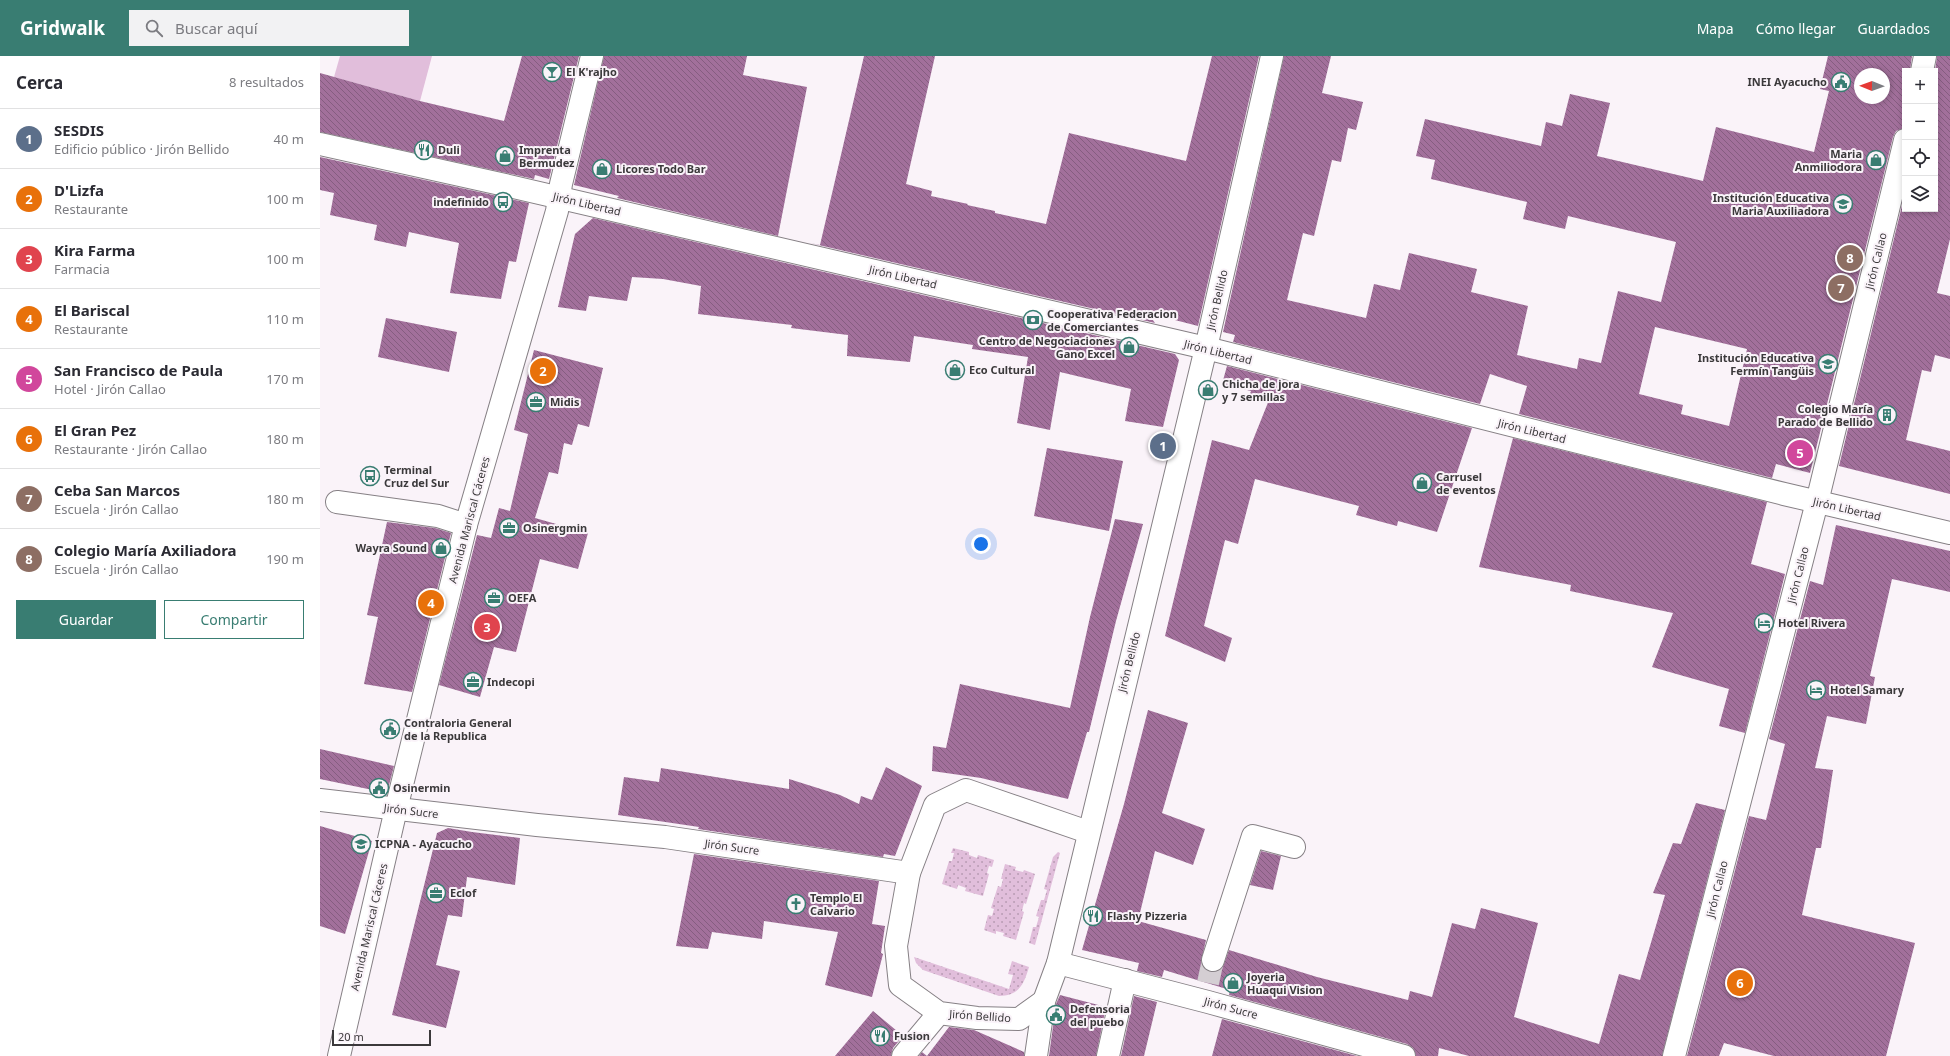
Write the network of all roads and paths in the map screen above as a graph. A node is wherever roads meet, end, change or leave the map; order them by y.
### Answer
1 (592, 56) edge
2 (1272, 56) edge
3 (1925, 56) edge
4 (1923, 68) edge
5 (320, 144) edge
6 (1902, 152) edge
7 (559, 197) junction
8 (1206, 348) junction
9 (337, 502) dead end
10 (1817, 502) junction
11 (466, 526) junction
12 (1950, 533) edge
13 (320, 800) edge
14 (396, 809) junction
15 (1088, 832) junction
16 (1294, 847) dead end
17 (909, 873) junction
18 (1213, 960) tunnel mouth
19 (1058, 963) junction
20 (1125, 980) junction
21 (1044, 1001) junction
22 (938, 1013) junction
23 (339, 1056) edge
24 (903, 1056) edge
25 (1036, 1056) edge
26 (1108, 1056) edge
27 (1404, 1056) edge
28 (1674, 1056) edge

1 - 7 street, Avenida Mariscal Cáceres
2 - 8 street, Jirón Bellido
3 - 4 street
5 - 7 street, Jirón Libertad
6 - 10 street, Jirón Callao
7 - 8 street, Jirón Libertad
7 - 11 street, Avenida Mariscal Cáceres
8 - 10 street, Jirón Libertad
8 - 15 street, Jirón Bellido
9 - 11 street
10 - 12 street, Jirón Libertad
10 - 28 street, Jirón Callao
11 - 14 street, Avenida Mariscal Cáceres
13 - 14 street, Jirón Sucre
14 - 17 street, Jirón Sucre
14 - 23 street, Avenida Mariscal Cáceres
15 - 17 street
15 - 19 street, Jirón Bellido
16 - 18 street
17 - 22 street, Jirón Bellido
19 - 20 street, Jirón Sucre
19 - 21 street, Jirón Bellido
20 - 26 street
20 - 27 street, Jirón Sucre
21 - 22 street, Jirón Bellido
21 - 25 street
22 - 24 street

